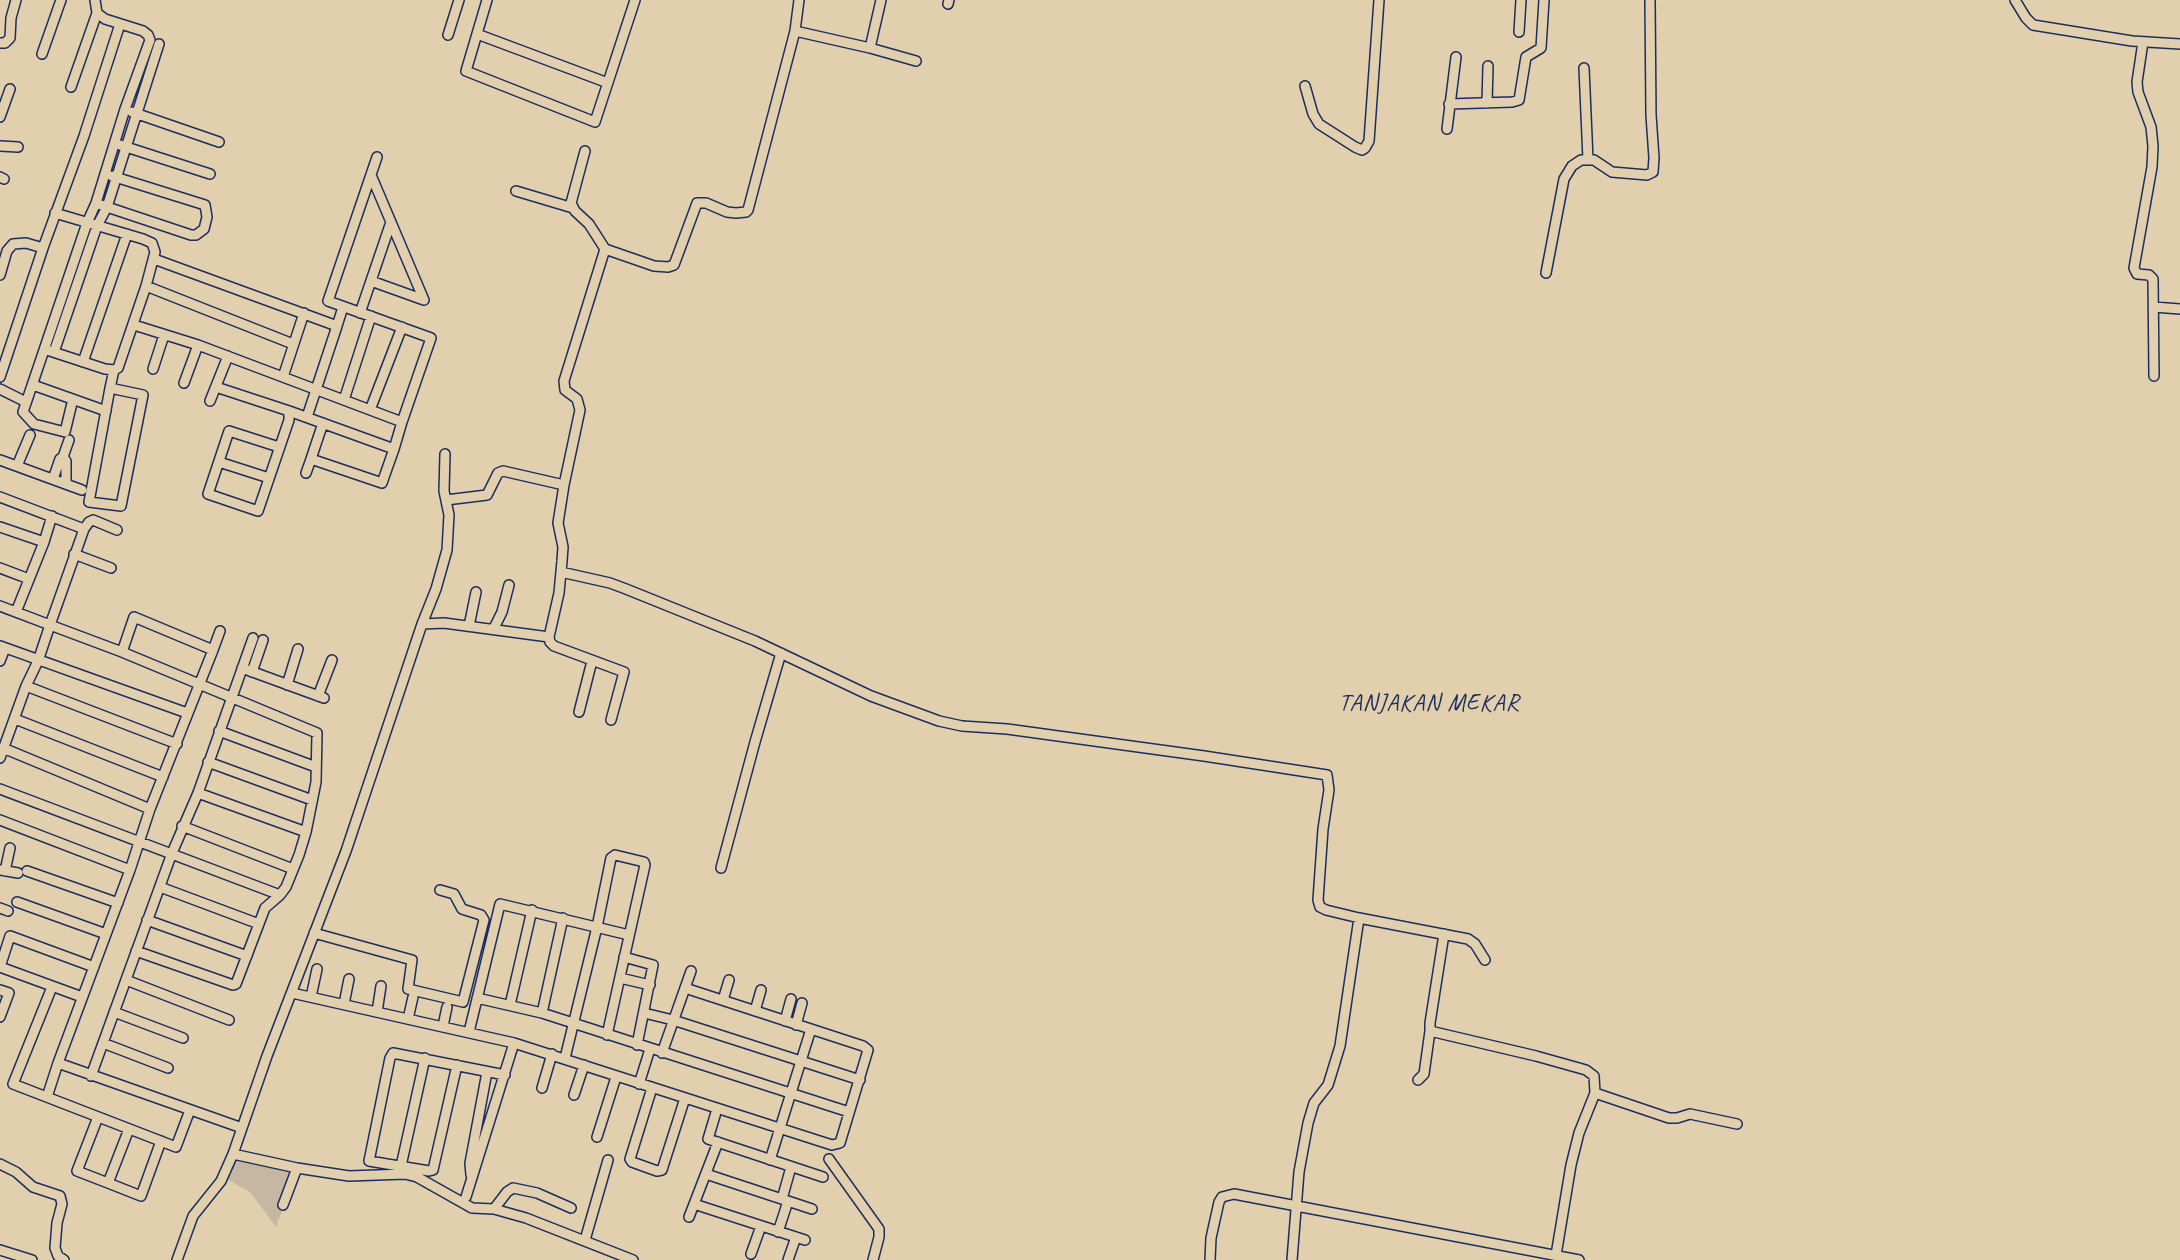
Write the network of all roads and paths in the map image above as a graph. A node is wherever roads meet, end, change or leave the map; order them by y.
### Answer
1 (16, 0) edge
2 (62, 0) edge
3 (95, 0) edge
4 (460, 0) edge
5 (487, 0) edge
6 (636, 0) edge
7 (799, 0) edge
8 (881, 0) edge
9 (1379, 0) edge
10 (1521, 0) edge
11 (1544, 0) edge
12 (1650, 0) edge
13 (2015, 0) edge
14 (97, 13) junction
15 (120, 24) junction
16 (795, 31) junction
17 (1519, 32) dead end
18 (477, 34) junction
19 (448, 35) dead end
20 (2142, 42) junction
21 (0, 43) edge
22 (159, 44) dead end
23 (2180, 44) edge
24 (870, 48) junction
25 (42, 54) dead end
26 (1456, 57) dead end
27 (916, 61) dead end
28 (1488, 66) dead end
29 (1584, 68) dead end
30 (608, 83) junction
31 (1304, 86) dead end
32 (71, 87) dead end
33 (10, 89) dead end
34 (1487, 103) junction
35 (1449, 104) junction
36 (125, 109) junction
37 (137, 113) junction
38 (0, 117) edge
39 (1447, 129) dead end
40 (219, 142) dead end
41 (115, 144) junction
42 (0, 146) edge
43 (18, 147) dead end
44 (125, 147) junction
45 (585, 151) dead end
46 (377, 157) dead end
47 (1588, 160) junction
48 (105, 174) junction
49 (210, 174) dead end
50 (371, 175) junction
51 (116, 177) junction
52 (516, 191) dead end
53 (96, 203) junction
54 (107, 207) junction
55 (573, 208) junction
56 (55, 212) junction
57 (391, 222) junction
58 (87, 223) junction
59 (97, 226) junction
60 (127, 234) junction
61 (43, 248) junction
62 (604, 249) junction
63 (154, 259) junction
64 (1546, 273) dead end
65 (0, 276) edge
66 (371, 281) junction
67 (146, 286) junction
68 (343, 307) junction
69 (2154, 307) junction
70 (2180, 309) edge
71 (304, 312) junction
72 (360, 313) junction
73 (370, 316) junction
74 (134, 325) junction
75 (337, 326) junction
76 (402, 327) junction
77 (164, 335) junction
78 (198, 344) junction
79 (293, 344) junction
80 (49, 350) junction
81 (228, 356) junction
82 (84, 362) junction
83 (153, 369) dead end
84 (114, 370) junction
85 (283, 376) junction
86 (2154, 376) dead end
87 (0, 378) edge
88 (184, 383) dead end
89 (33, 385) junction
90 (216, 387) junction
91 (110, 388) junction
92 (0, 389) edge
93 (317, 390) junction
94 (73, 399) junction
95 (344, 400) junction
96 (210, 401) dead end
97 (26, 402) junction
98 (370, 410) junction
99 (106, 411) junction
100 (290, 411) junction
101 (307, 417) junction
102 (402, 422) junction
103 (323, 423) junction
104 (30, 434) dead end
105 (68, 440) dead end
106 (280, 448) junction
107 (394, 449) junction
108 (445, 454) dead end
109 (63, 457) junction
110 (311, 458) junction
111 (0, 460) edge
112 (219, 462) junction
113 (17, 466) junction
114 (306, 474) dead end
115 (269, 478) junction
116 (53, 479) junction
117 (66, 484) junction
118 (564, 485) junction
119 (82, 490) dead end
120 (0, 497) edge
121 (446, 500) junction
122 (52, 516) junction
123 (0, 527) edge
124 (84, 529) junction
125 (117, 530) dead end
126 (44, 542) junction
127 (74, 554) junction
128 (0, 568) edge
129 (111, 568) dead end
130 (561, 572) junction
131 (29, 579) junction
132 (509, 585) dead end
133 (476, 592) dead end
134 (0, 606) edge
135 (16, 612) junction
136 (422, 624) junction
137 (50, 625) junction
138 (469, 626) junction
139 (494, 628) junction
140 (220, 631) dead end
141 (549, 637) junction
142 (253, 638) dead end
143 (263, 640) dead end
144 (2, 647) edge
145 (298, 649) dead end
146 (213, 650) junction
147 (122, 652) junction
148 (781, 653) junction
149 (0, 660) edge
150 (332, 660) dead end
151 (38, 661) junction
152 (592, 661) junction
153 (242, 668) junction
154 (252, 672) junction
155 (287, 685) junction
156 (26, 686) junction
157 (200, 686) junction
158 (230, 698) junction
159 (579, 712) dead end
160 (187, 713) junction
161 (15, 719) junction
162 (611, 720) dead end
163 (219, 731) junction
164 (177, 744) junction
165 (3, 748) junction
166 (0, 758) edge
167 (208, 762) junction
168 (316, 767) junction
169 (163, 777) junction
170 (0, 789) edge
171 (198, 793) junction
172 (312, 800) junction
173 (150, 808) junction
174 (0, 820) edge
175 (182, 826) junction
176 (306, 832) junction
177 (140, 841) junction
178 (10, 848) dead end
179 (172, 853) junction
180 (721, 868) dead end
181 (293, 869) junction
182 (2, 870) edge
183 (130, 870) junction
184 (28, 871) dead end
185 (18, 873) dead end
186 (160, 887) junction
187 (440, 890) dead end
188 (280, 895) junction
189 (17, 902) dead end
190 (118, 903) junction
191 (532, 910) junction
192 (564, 918) junction
193 (1359, 918) junction
194 (147, 920) junction
195 (259, 924) junction
196 (597, 926) junction
197 (314, 933) junction
198 (106, 934) junction
199 (1444, 934) junction
200 (629, 935) junction
201 (136, 951) junction
202 (247, 956) junction
203 (624, 956) junction
204 (1486, 960) dead end
205 (94, 966) junction
206 (0, 967) edge
207 (317, 970) dead end
208 (691, 971) dead end
209 (620, 978) junction
210 (349, 979) dead end
211 (126, 980) junction
212 (729, 980) dead end
213 (650, 985) junction
214 (52, 986) junction
215 (382, 986) dead end
216 (685, 988) junction
217 (0, 990) edge
218 (761, 990) dead end
219 (292, 993) junction
220 (82, 997) junction
221 (311, 997) junction
222 (413, 997) dead end
223 (477, 998) junction
224 (791, 999) dead end
225 (723, 1000) junction
226 (802, 1003) dead end
227 (344, 1004) junction
228 (510, 1006) junction
229 (447, 1007) dead end
230 (755, 1011) junction
231 (114, 1012) junction
232 (377, 1012) junction
233 (542, 1013) junction
234 (644, 1013) junction
235 (0, 1017) edge
236 (408, 1019) junction
237 (229, 1020) dead end
238 (673, 1020) junction
239 (785, 1021) junction
240 (574, 1023) junction
241 (796, 1024) junction
242 (443, 1026) junction
243 (811, 1029) junction
244 (469, 1032) junction
245 (1430, 1032) junction
246 (607, 1035) junction
247 (183, 1038) dead end
248 (103, 1043) junction
249 (514, 1044) junction
250 (637, 1045) junction
251 (650, 1049) junction
252 (662, 1052) junction
253 (552, 1054) junction
254 (425, 1058) junction
255 (565, 1058) junction
256 (801, 1061) junction
257 (58, 1063) junction
258 (584, 1065) junction
259 (457, 1066) junction
260 (168, 1068) dead end
261 (487, 1072) junction
262 (505, 1075) junction
263 (91, 1076) junction
264 (616, 1077) junction
265 (860, 1080) junction
266 (1418, 1080) dead end
267 (639, 1084) junction
268 (542, 1088) dead end
269 (652, 1088) junction
270 (1595, 1092) junction
271 (790, 1094) junction
272 (574, 1095) dead end
273 (47, 1098) junction
274 (684, 1098) junction
275 (718, 1109) junction
276 (190, 1110) junction
277 (849, 1112) junction
278 (98, 1117) junction
279 (1737, 1124) dead end
280 (242, 1128) junction
281 (780, 1128) junction
282 (129, 1129) junction
283 (597, 1137) dead end
284 (161, 1141) junction
285 (718, 1142) junction
286 (233, 1154) junction
287 (829, 1159) dead end
288 (608, 1160) dead end
289 (770, 1160) junction
290 (0, 1165) edge
291 (401, 1166) junction
292 (791, 1167) junction
293 (297, 1168) junction
294 (706, 1174) junction
295 (823, 1177) dead end
296 (472, 1179) junction
297 (108, 1183) junction
298 (466, 1197) dead end
299 (784, 1200) junction
300 (694, 1204) junction
301 (284, 1205) dead end
302 (1297, 1206) junction
303 (571, 1208) dead end
304 (494, 1209) junction
305 (812, 1209) dead end
306 (689, 1217) dead end
307 (761, 1226) junction
308 (778, 1232) junction
309 (585, 1240) junction
310 (0, 1250) edge
311 (751, 1254) dead end
312 (1556, 1256) junction
313 (28, 1260) edge
314 (64, 1260) edge
315 (177, 1260) edge
316 (633, 1260) edge
317 (788, 1260) edge
318 (873, 1260) edge
319 (1210, 1260) edge
320 (1292, 1260) edge
321 (1578, 1260) edge

1 - 21 street
2 - 25 street
3 - 14 street
4 - 19 street
5 - 18 street
6 - 30 street
7 - 16 street
8 - 24 street
9 - 31 street
10 - 17 street
11 - 34 street
12 - 47 street
13 - 20 street
14 - 15 street
14 - 32 street
15 - 36 street
15 - 56 street
16 - 24 street
16 - 62 street
18 - 30 street
18 - 30 street
20 - 23 street
20 - 69 street
22 - 37 street
24 - 27 street
26 - 35 street
28 - 34 street
29 - 47 street
33 - 38 street
34 - 35 street
35 - 39 street
36 - 37 street
36 - 41 street
37 - 40 street
37 - 44 street
41 - 44 street
41 - 48 street
42 - 43 street
44 - 49 street
44 - 51 street
45 - 55 street
46 - 50 street
47 - 64 street
48 - 51 street
48 - 53 street
50 - 57 street
50 - 68 street
51 - 54 street
51 - 54 street
52 - 55 street
53 - 54 street
53 - 58 street
54 - 59 street
55 - 62 street
56 - 58 street
56 - 61 street
57 - 66 street
57 - 66 street
58 - 59 street
58 - 80 street
59 - 60 street
59 - 80 street
60 - 63 street
60 - 82 street
61 - 65 street
61 - 87 street
62 - 118 street
63 - 67 street
63 - 71 street
66 - 72 street
67 - 74 street
67 - 79 street
68 - 72 street
68 - 75 street
69 - 70 street
69 - 86 street
71 - 75 street
71 - 79 street
72 - 73 street
73 - 76 street
73 - 95 street
74 - 77 street
74 - 84 street
75 - 93 street
76 - 98 street
76 - 102 street
77 - 78 street
77 - 83 street
78 - 81 street
78 - 88 street
79 - 85 street
80 - 82 street
80 - 89 street
81 - 85 street
81 - 90 street
82 - 84 street
84 - 91 street
85 - 93 street
89 - 94 street
89 - 97 street
90 - 96 street
90 - 100 street
91 - 99 street
91 - 99 street
92 - 97 street
93 - 95 street
93 - 101 street
94 - 97 street
94 - 99 street
95 - 98 street
98 - 102 street
100 - 101 street
100 - 106 street
101 - 103 street
102 - 107 street
103 - 107 street
103 - 110 street
104 - 113 street
105 - 109 street
106 - 112 street
106 - 115 street
107 - 110 street
108 - 121 street
109 - 116 street
109 - 117 street
110 - 114 street
111 - 113 street
112 - 115 street
112 - 115 street
113 - 116 street
116 - 117 street
117 - 119 street
118 - 121 street
118 - 130 street
120 - 122 street
121 - 136 street
122 - 124 street
122 - 126 street
123 - 126 street
124 - 125 street
124 - 127 street
126 - 131 street
127 - 129 street
127 - 137 street
128 - 131 street
130 - 141 street
130 - 148 street
131 - 135 street
132 - 139 street
133 - 138 street
134 - 135 street
135 - 137 street
136 - 138 street
136 - 197 street
137 - 147 street
137 - 151 street
138 - 139 street
139 - 141 street
140 - 146 street
141 - 152 street
142 - 153 street
143 - 154 street
144 - 149 street
144 - 151 street
145 - 155 street
146 - 147 street
146 - 157 street
147 - 157 street
148 - 180 street
148 - 193 street
150 - 155 street
151 - 156 street
151 - 160 street
152 - 159 street
152 - 162 street
153 - 154 street
153 - 158 street
154 - 155 street
156 - 161 street
156 - 164 street
157 - 158 street
157 - 160 street
158 - 163 street
158 - 168 street
160 - 164 street
161 - 165 street
161 - 169 street
163 - 167 street
163 - 168 street
164 - 169 street
165 - 166 street
165 - 173 street
167 - 171 street
167 - 172 street
168 - 172 street
169 - 173 street
170 - 177 street
171 - 175 street
171 - 176 street
172 - 176 street
173 - 177 street
174 - 183 street
175 - 179 street
175 - 181 street
176 - 181 street
177 - 179 street
177 - 183 street
178 - 182 street
179 - 186 street
179 - 188 street
181 - 188 street
182 - 185 street
183 - 190 street
184 - 190 street
186 - 194 street
186 - 195 street
187 - 197 street
188 - 195 street
189 - 198 street
190 - 198 street
191 - 192 street
191 - 223 street
191 - 228 street
192 - 196 street
192 - 233 street
193 - 199 street
193 - 302 street
194 - 201 street
194 - 202 street
195 - 202 street
196 - 200 street
196 - 200 street
196 - 240 street
197 - 219 street
198 - 205 street
199 - 204 street
199 - 245 street
200 - 203 street
201 - 202 street
201 - 211 street
203 - 209 street
203 - 213 street
205 - 206 street
205 - 220 street
206 - 214 street
207 - 221 street
208 - 216 street
209 - 213 street
209 - 246 street
210 - 227 street
211 - 231 street
211 - 237 street
212 - 225 street
213 - 234 street
214 - 220 street
214 - 273 street
215 - 232 street
216 - 225 street
216 - 238 street
217 - 235 street
218 - 230 street
219 - 221 street
219 - 280 street
220 - 257 street
221 - 227 street
222 - 236 street
223 - 228 street
223 - 244 street
224 - 239 street
225 - 230 street
226 - 241 street
227 - 232 street
228 - 233 street
229 - 242 street
230 - 239 street
231 - 247 street
231 - 248 street
232 - 236 street
233 - 240 street
234 - 238 street
234 - 250 street
236 - 242 street
238 - 252 street
238 - 256 street
239 - 241 street
240 - 246 street
240 - 255 street
241 - 243 street
242 - 244 street
243 - 256 street
243 - 265 street
244 - 249 street
245 - 266 street
245 - 270 street
246 - 250 street
248 - 260 street
248 - 263 street
249 - 253 street
249 - 262 street
250 - 251 street
251 - 252 street
251 - 267 street
252 - 271 street
253 - 255 street
253 - 268 street
254 - 259 street
254 - 291 street
254 - 291 street
255 - 258 street
256 - 265 street
256 - 271 street
257 - 263 street
257 - 273 street
258 - 264 street
258 - 272 street
259 - 261 street
259 - 291 street
261 - 262 street
261 - 296 street
262 - 296 street
263 - 276 street
264 - 267 street
264 - 283 street
265 - 277 street
267 - 269 street
269 - 274 street
269 - 274 street
270 - 279 street
270 - 312 street
271 - 277 street
271 - 281 street
273 - 278 street
274 - 275 street
275 - 281 street
275 - 285 street
276 - 280 street
276 - 284 street
277 - 281 street
278 - 282 street
278 - 297 street
280 - 286 street
281 - 289 street
282 - 284 street
282 - 297 street
284 - 297 street
285 - 289 street
285 - 294 street
286 - 293 street
286 - 315 street
287 - 318 street
288 - 309 street
289 - 292 street
290 - 314 street
292 - 295 street
292 - 299 street
293 - 301 street
293 - 304 street
294 - 299 street
294 - 300 street
296 - 298 street
299 - 305 street
299 - 308 street
300 - 306 street
300 - 307 street
302 - 312 street
302 - 319 street
302 - 320 street
303 - 304 street
304 - 309 street
307 - 308 street
307 - 311 street
308 - 317 street
309 - 316 street
310 - 313 street
312 - 321 street

